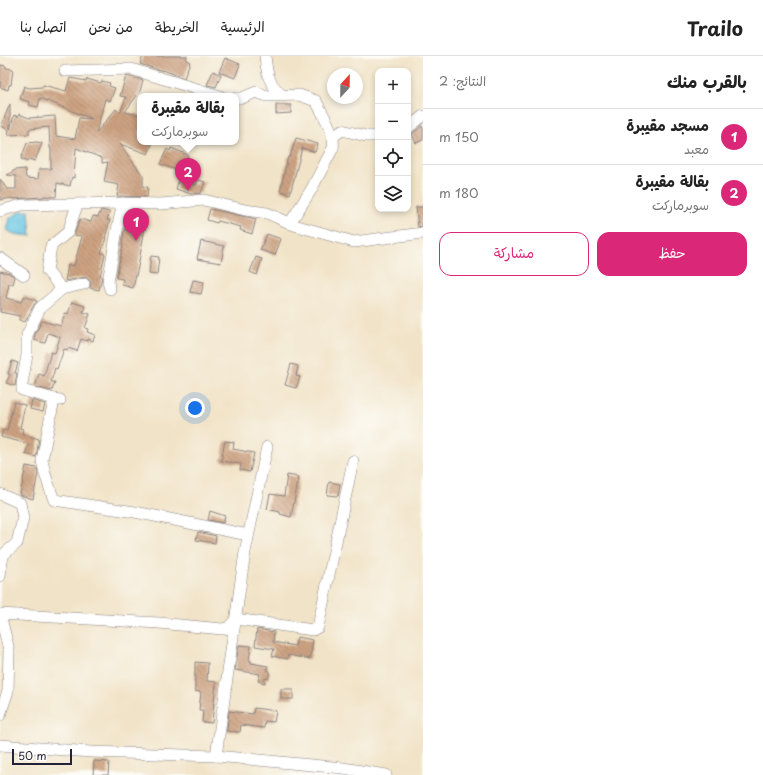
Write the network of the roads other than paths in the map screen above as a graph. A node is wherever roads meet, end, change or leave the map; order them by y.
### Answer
1 (265, 56) edge
2 (65, 71) dead end
3 (211, 93) edge
4 (282, 95) junction
5 (239, 98) edge
6 (423, 116) edge
7 (411, 126) edge
8 (375, 136) edge
9 (332, 137) junction
10 (123, 203) junction
11 (77, 205) junction
12 (0, 211) edge
13 (290, 223) junction
14 (423, 233) edge
15 (0, 258) edge
16 (24, 275) dead end
17 (84, 284) dead end
18 (110, 288) dead end
19 (62, 289) junction
20 (267, 447) dead end
21 (353, 462) dead end
22 (0, 494) edge
23 (248, 535) junction
24 (0, 576) edge
25 (0, 614) edge
26 (236, 619) junction
27 (3, 636) edge
28 (0, 715) edge
29 (0, 745) edge
30 (216, 756) junction
31 (386, 775) edge

1 - 4 street
2 - 3 street
4 - 5 street
4 - 9 street
6 - 7 street
8 - 9 street
9 - 13 street
10 - 11 street
10 - 13 street
10 - 18 street
11 - 12 street
11 - 19 street
13 - 14 street
15 - 16 street
17 - 19 street
19 - 23 street
20 - 23 street
21 - 26 street
22 - 24 street
23 - 26 street
25 - 26 street
25 - 27 street
26 - 30 street
27 - 28 street
29 - 30 street
30 - 31 street

